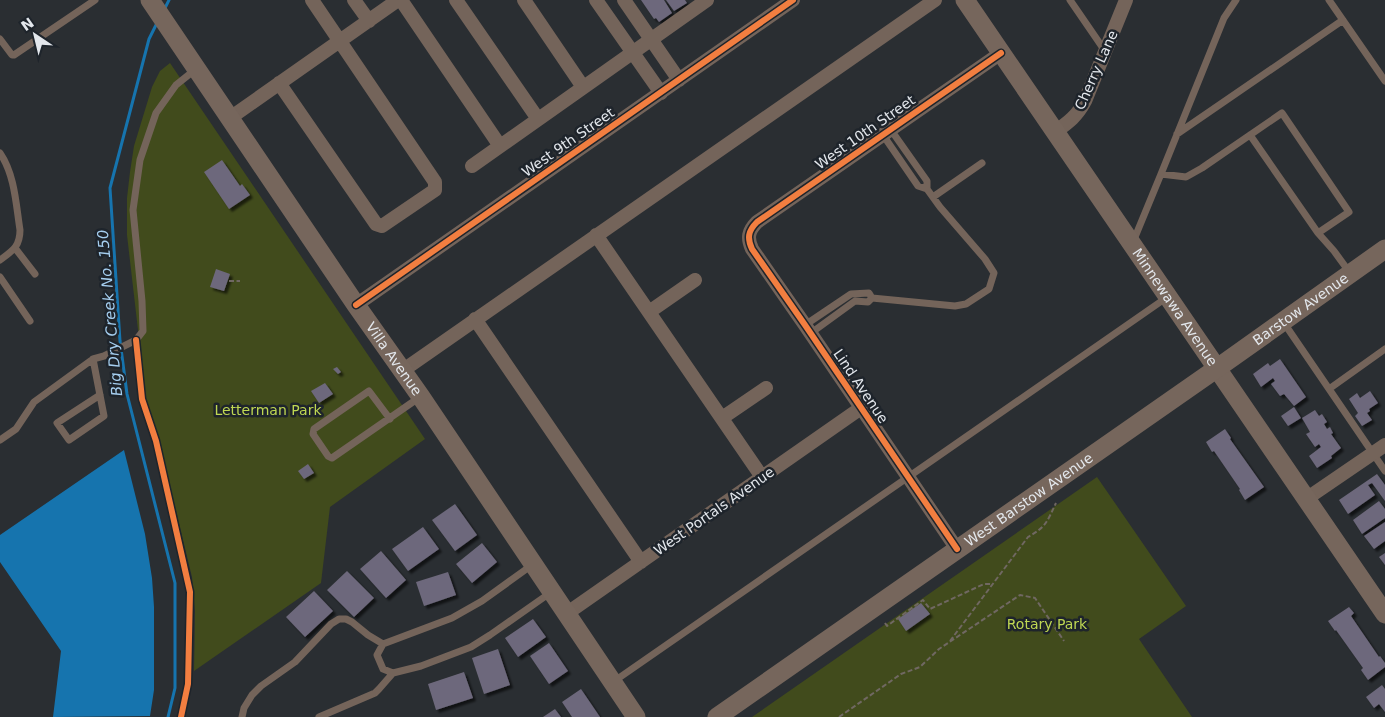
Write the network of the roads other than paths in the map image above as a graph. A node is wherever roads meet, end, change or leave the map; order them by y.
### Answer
1 (95, 0) edge
2 (150, 0) edge
3 (312, 0) edge
4 (354, 0) edge
5 (400, 0) edge
6 (456, 0) edge
7 (524, 0) edge
8 (596, 0) edge
9 (624, 0) edge
10 (793, 0) edge
11 (935, 0) edge
12 (965, 0) edge
13 (1070, 0) edge
14 (1126, 0) edge
15 (1236, 0) edge
16 (1329, 0) edge
17 (702, 1) edge
18 (369, 20) junction
19 (1343, 20) junction
20 (0, 39) edge
21 (651, 39) junction
22 (340, 41) junction
23 (1105, 51) junction
24 (633, 52) junction
25 (1001, 53) junction
26 (197, 69) junction
27 (679, 80) junction
28 (1385, 81) edge
29 (279, 83) junction
30 (583, 87) junction
31 (661, 93) junction
32 (230, 118) junction
33 (538, 120) junction
34 (887, 132) junction
35 (1055, 132) junction
36 (1177, 134) junction
37 (1250, 135) junction
38 (500, 146) junction
39 (0, 153) edge
40 (982, 163) dead end
41 (472, 166) dead end
42 (1160, 174) junction
43 (933, 197) junction
44 (1318, 233) junction
45 (596, 235) junction
46 (748, 236) joint
47 (1132, 244) junction
48 (15, 248) junction
49 (1385, 249) edge
50 (0, 260) edge
51 (34, 274) dead end
52 (1350, 274) junction
53 (0, 277) edge
54 (695, 280) dead end
55 (1168, 297) junction
56 (356, 304) junction
57 (649, 312) junction
58 (475, 319) junction
59 (30, 321) dead end
60 (1282, 321) junction
61 (808, 329) junction
62 (1385, 349) edge
63 (93, 359) junction
64 (1216, 369) junction
65 (402, 371) junction
66 (766, 388) dead end
67 (1329, 389) junction
68 (100, 395) junction
69 (421, 397) junction
70 (861, 408) junction
71 (722, 418) junction
72 (390, 419) junction
73 (0, 440) edge
74 (1385, 445) edge
75 (1373, 453) junction
76 (1385, 471) edge
77 (762, 477) junction
78 (908, 477) junction
79 (1306, 499) junction
80 (957, 549) junction
81 (641, 562) junction
82 (532, 564) junction
83 (551, 593) junction
84 (566, 614) junction
85 (1385, 614) edge
86 (383, 644) junction
87 (393, 673) junction
88 (612, 683) junction
89 (242, 717) edge
90 (319, 717) edge
91 (636, 717) edge
92 (717, 717) edge

1 - 20 lane
2 - 26 main road, Villa Avenue
3 - 22 street
4 - 18 street
5 - 18 street
5 - 38 street
6 - 33 street
7 - 30 street
8 - 24 street
9 - 21 street
10 - 27 street, West 9th Street
11 - 45 street
12 - 25 main road, Minnewawa Avenue
13 - 23 lane
14 - 23 street, Cherry Lane
15 - 36 lane
16 - 19 lane
17 - 21 street
18 - 22 street
19 - 28 lane
19 - 36 lane
21 - 24 street
21 - 27 street
22 - 29 street
22 - 29 street
23 - 35 street, Cherry Lane
24 - 30 street
24 - 31 street
25 - 34 street, West 10th Street
25 - 35 main road, Minnewawa Avenue
26 - 32 main road, Villa Avenue
26 - 63 lane
27 - 31 street, West 9th Street
29 - 32 street
30 - 33 street
31 - 56 street, West 9th Street
32 - 56 main road, Villa Avenue
33 - 38 street
34 - 43 lane
34 - 46 street, West 10th Street
35 - 47 main road, Minnewawa Avenue
36 - 42 lane
37 - 42 lane
37 - 44 lane
37 - 44 lane
38 - 41 street
39 - 48 lane
40 - 43 lane
42 - 47 lane
43 - 61 lane
44 - 52 lane
45 - 57 street
45 - 58 street
46 - 61 street, Lind Avenue
47 - 55 main road, Minnewawa Avenue
48 - 50 lane
48 - 51 lane
49 - 52 main road, Barstow Avenue
52 - 60 main road, Barstow Avenue
53 - 59 lane
54 - 57 street
55 - 64 main road, Minnewawa Avenue
55 - 78 lane
56 - 65 main road, Villa Avenue
57 - 71 street
58 - 65 street
58 - 81 street
60 - 64 main road, Barstow Avenue
60 - 67 lane
61 - 70 street, Lind Avenue
62 - 67 lane
63 - 68 lane
63 - 73 lane
64 - 79 main road, Minnewawa Avenue
64 - 80 main road, West Barstow Avenue
65 - 69 main road, Villa Avenue
66 - 71 street
67 - 75 lane
68 - 68 lane
69 - 72 lane
69 - 82 main road, Villa Avenue
70 - 77 street, West Portals Avenue
70 - 78 street, Lind Avenue
71 - 77 street
72 - 72 lane
74 - 75 street
75 - 76 lane
75 - 79 street
77 - 81 street, West Portals Avenue
78 - 80 street, Lind Avenue
78 - 88 lane
79 - 85 main road, Minnewawa Avenue
80 - 92 main road, West Barstow Avenue
81 - 84 street, West Portals Avenue
82 - 83 main road, Villa Avenue
82 - 86 lane
83 - 84 main road, Villa Avenue
83 - 87 lane
84 - 88 main road, Villa Avenue
86 - 87 lane
86 - 89 lane
87 - 90 lane
88 - 91 main road, Villa Avenue

